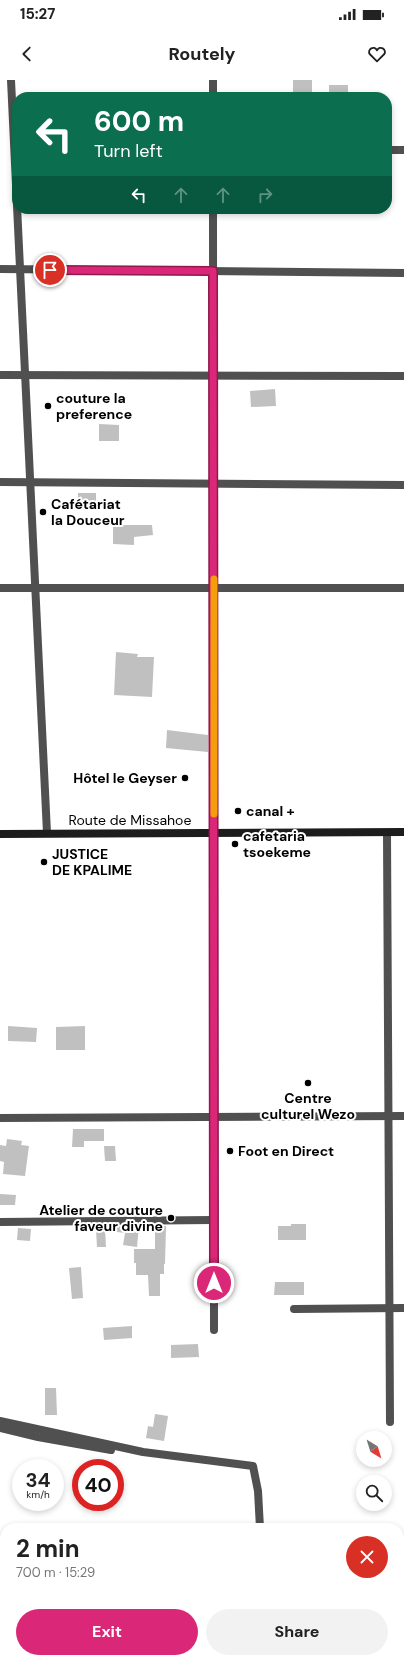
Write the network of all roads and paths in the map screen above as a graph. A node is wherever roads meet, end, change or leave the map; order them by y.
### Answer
1 (11, 80) edge
2 (213, 80) edge
3 (213, 92) edge
4 (12, 101) edge
5 (392, 150) edge
6 (404, 150) edge
7 (17, 214) edge
8 (213, 214) edge
9 (0, 269) edge
10 (20, 269) junction
11 (213, 271) junction
12 (404, 273) edge
13 (0, 375) edge
14 (25, 375) junction
15 (213, 376) junction
16 (404, 376) edge
17 (0, 482) edge
18 (30, 482) junction
19 (213, 484) junction
20 (404, 485) edge
21 (0, 588) edge
22 (35, 588) junction
23 (214, 588) junction
24 (404, 588) edge
25 (404, 832) edge
26 (47, 833) junction
27 (214, 833) junction
28 (387, 833) junction
29 (0, 834) edge
30 (388, 1116) junction
31 (404, 1116) edge
32 (214, 1117) junction
33 (0, 1118) edge
34 (213, 1220) junction
35 (0, 1222) edge
36 (389, 1308) junction
37 (404, 1308) edge
38 (294, 1309) dead end
39 (214, 1330) dead end
40 (0, 1421) edge
41 (390, 1422) dead end
42 (0, 1428) edge
43 (111, 1450) dead end
44 (260, 1523) edge

1 - 4 street
2 - 3 street
5 - 6 street
7 - 10 street
8 - 11 street
9 - 10 street
10 - 11 street
10 - 14 street
11 - 12 street
11 - 15 street
13 - 14 street
14 - 15 street
14 - 18 street
15 - 16 street
15 - 19 street
17 - 18 street
18 - 19 street
18 - 22 street
19 - 20 street
19 - 23 street
21 - 22 street
22 - 23 street
22 - 26 street
23 - 24 street
23 - 27 street
25 - 28 main road, Route de Missahoe
26 - 27 main road, Route de Missahoe
26 - 29 main road, Route de Missahoe
27 - 28 main road, Route de Missahoe
27 - 32 street
28 - 30 street
30 - 31 street
30 - 32 street
30 - 36 street
32 - 33 street
32 - 34 street
34 - 35 street
34 - 39 street
36 - 37 street
36 - 38 street
36 - 41 street
40 - 44 street
42 - 43 street

